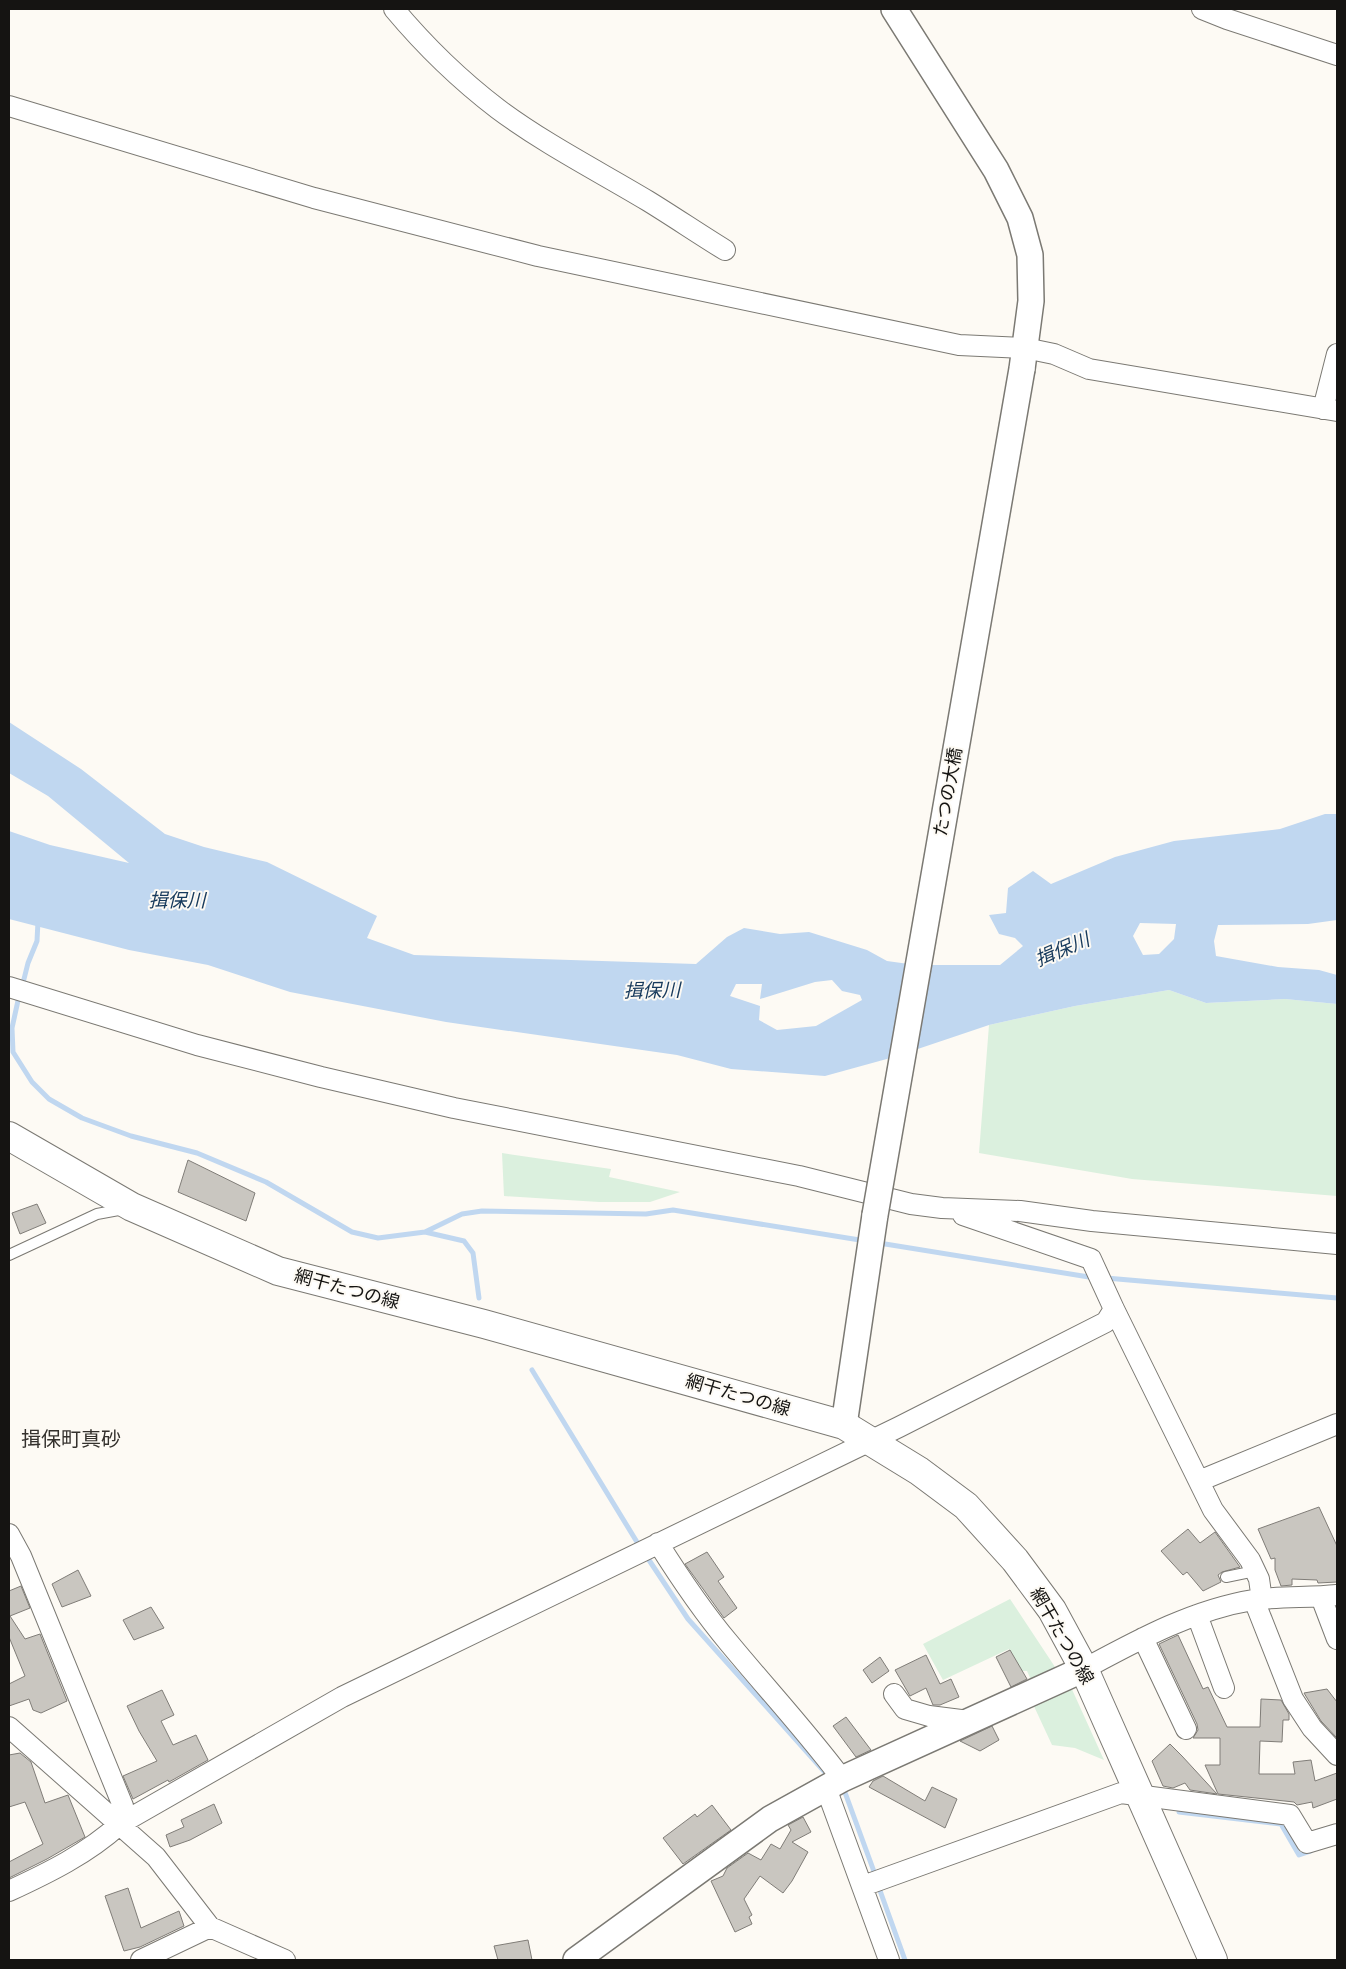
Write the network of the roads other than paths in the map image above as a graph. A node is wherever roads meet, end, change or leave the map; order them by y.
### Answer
1 (394, 9) edge
2 (894, 9) edge
3 (1202, 9) edge
4 (1337, 55) edge
5 (9, 106) edge
6 (725, 250) dead end
7 (1337, 354) edge
8 (1023, 359) junction
9 (1330, 410) edge
10 (9, 987) edge
11 (9, 1136) edge
12 (132, 1207) junction
13 (942, 1208) junction
14 (1337, 1244) edge
15 (9, 1255) edge
16 (1114, 1309) junction
17 (1337, 1424) edge
18 (844, 1425) junction
19 (868, 1442) junction
20 (1199, 1481) junction
21 (9, 1534) edge
22 (658, 1544) junction
23 (1255, 1571) junction
24 (1226, 1577) dead end
25 (1329, 1596) edge
26 (1258, 1600) junction
27 (1197, 1615) junction
28 (1143, 1638) junction
29 (1337, 1639) edge
30 (1084, 1669) junction
31 (1224, 1688) dead end
32 (894, 1694) dead end
33 (969, 1721) junction
34 (9, 1727) edge
35 (1186, 1729) dead end
36 (1337, 1755) edge
37 (834, 1784) junction
38 (1140, 1796) junction
39 (120, 1824) junction
40 (1337, 1834) edge
41 (862, 1886) junction
42 (9, 1891) edge
43 (210, 1928) junction
44 (141, 1960) edge
45 (285, 1960) edge
46 (576, 1960) edge
47 (889, 1960) edge
48 (1213, 1960) edge

1 - 6 street
2 - 8 street, たつの大橋
3 - 4 street
5 - 8 street
7 - 9 street
8 - 9 street
8 - 18 street, たつの大橋, bridge
10 - 13 street
11 - 12 main road, 網干たつの線
12 - 15 lane
12 - 18 main road, 網干たつの線
13 - 14 street
13 - 16 street
16 - 19 street
16 - 20 street
17 - 20 street
18 - 19 main road, 網干たつの線
19 - 22 street
19 - 30 main road, 網干たつの線
20 - 23 street
21 - 39 street
22 - 37 street
22 - 39 street
23 - 24 lane
23 - 26 street
25 - 26 street
25 - 29 street
26 - 27 street
26 - 36 street
27 - 28 street
27 - 31 street
28 - 30 street
28 - 35 street
30 - 33 street
30 - 38 main road, 網干たつの線
32 - 33 street
33 - 37 street
34 - 39 street
37 - 41 street
37 - 46 street
38 - 40 street
38 - 41 street
38 - 48 main road, 網干たつの線
39 - 42 street
39 - 43 street
41 - 47 street
43 - 44 street
43 - 45 street

